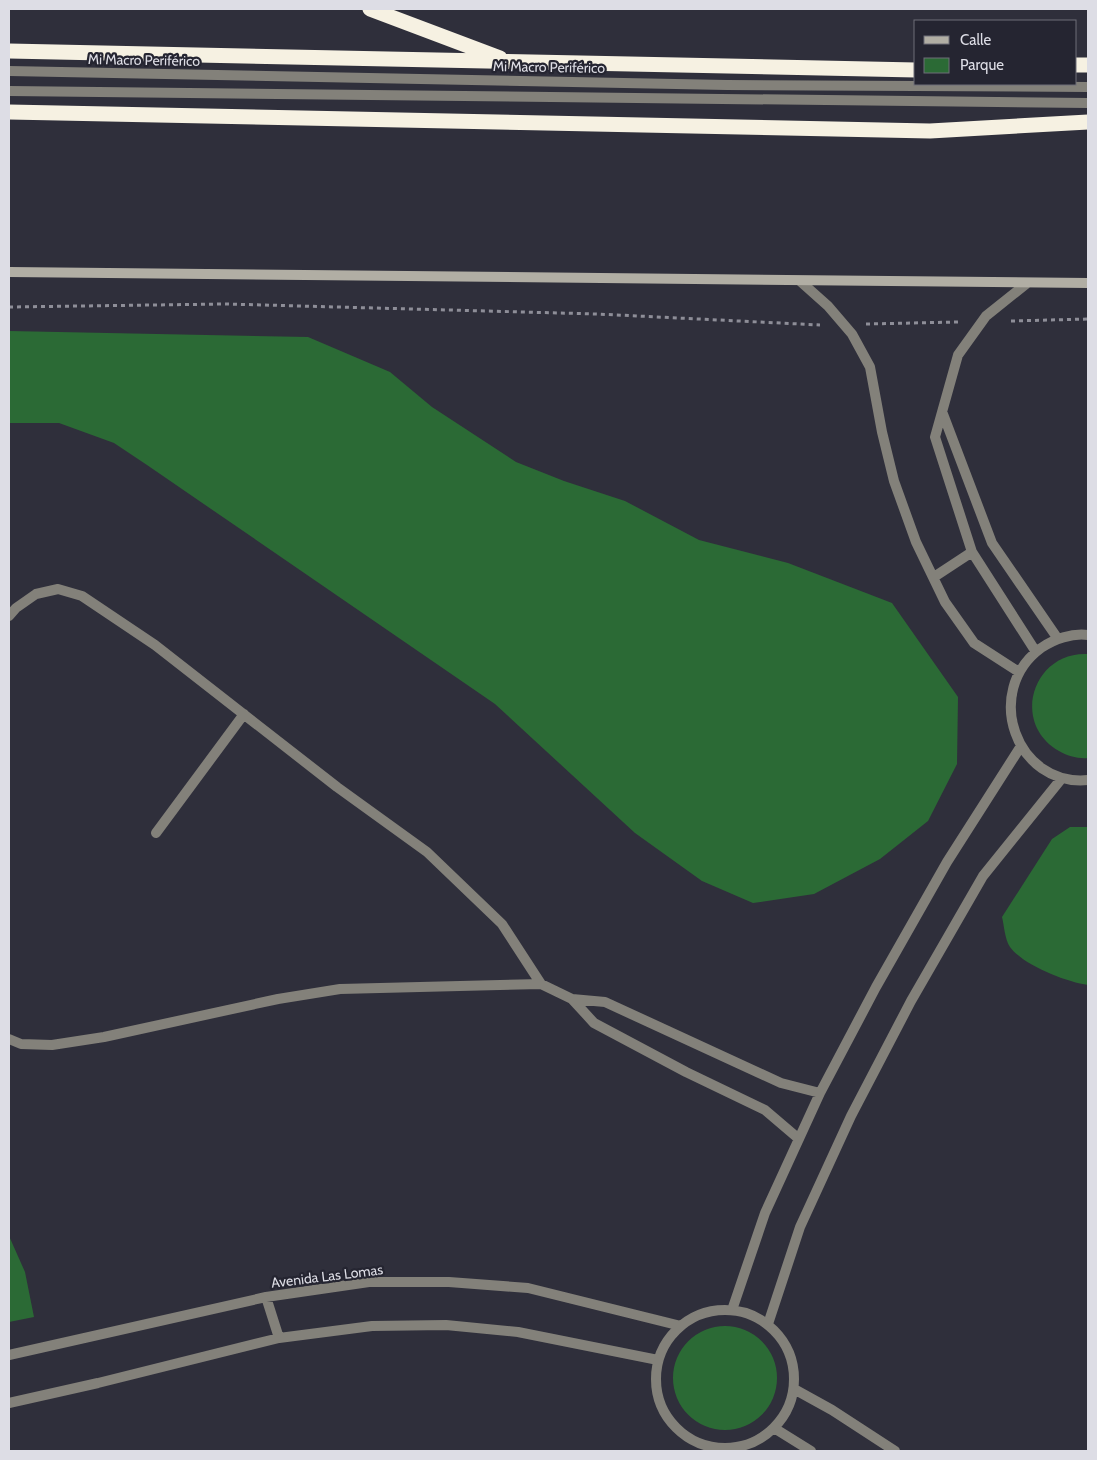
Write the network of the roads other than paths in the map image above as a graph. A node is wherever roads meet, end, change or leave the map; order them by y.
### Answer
1 (370, 9) edge
2 (9, 51) edge
3 (511, 62) junction
4 (914, 70) edge
5 (9, 71) edge
6 (1088, 87) edge
7 (9, 90) edge
8 (1088, 103) edge
9 (9, 112) edge
10 (1088, 122) edge
11 (9, 272) edge
12 (800, 281) junction
13 (1088, 283) edge
14 (1026, 284) junction
15 (943, 414) junction
16 (972, 552) junction
17 (934, 577) junction
18 (9, 616) edge
19 (1088, 636) edge
20 (1058, 639) junction
21 (1036, 652) junction
22 (1019, 672) junction
23 (244, 714) junction
24 (1021, 746) junction
25 (1062, 778) junction
26 (1088, 780) edge
27 (156, 833) dead end
28 (542, 984) junction
29 (572, 1000) junction
30 (9, 1038) edge
31 (820, 1093) junction
32 (799, 1138) junction
33 (266, 1297) junction
34 (732, 1310) junction
35 (768, 1324) junction
36 (681, 1326) junction
37 (279, 1338) junction
38 (9, 1355) edge
39 (658, 1360) junction
40 (794, 1389) junction
41 (9, 1403) edge
42 (774, 1428) junction
43 (810, 1451) edge
44 (895, 1451) edge

1 - 3 highway
2 - 3 highway
3 - 4 highway
5 - 6 street, Mi Macro Periférico
7 - 8 street
9 - 10 highway
11 - 12 main road
12 - 14 main road
12 - 17 street
13 - 14 main road
14 - 15 street
15 - 16 street
15 - 20 street
16 - 17 street
16 - 21 street
17 - 22 street
18 - 23 street
19 - 20 street
20 - 21 street
21 - 22 street
22 - 24 street
23 - 27 street
23 - 28 street
24 - 25 street
24 - 31 street
25 - 26 street
25 - 35 street
28 - 29 street
28 - 30 street
29 - 31 street
29 - 32 street
31 - 32 street
32 - 34 street
33 - 36 street, Avenida Las Lomas
33 - 37 street
33 - 38 street, Avenida Las Lomas
34 - 35 street
34 - 36 street
35 - 40 street
36 - 39 street
37 - 39 street
37 - 41 street
39 - 42 street
40 - 42 street
40 - 44 street
42 - 43 street

